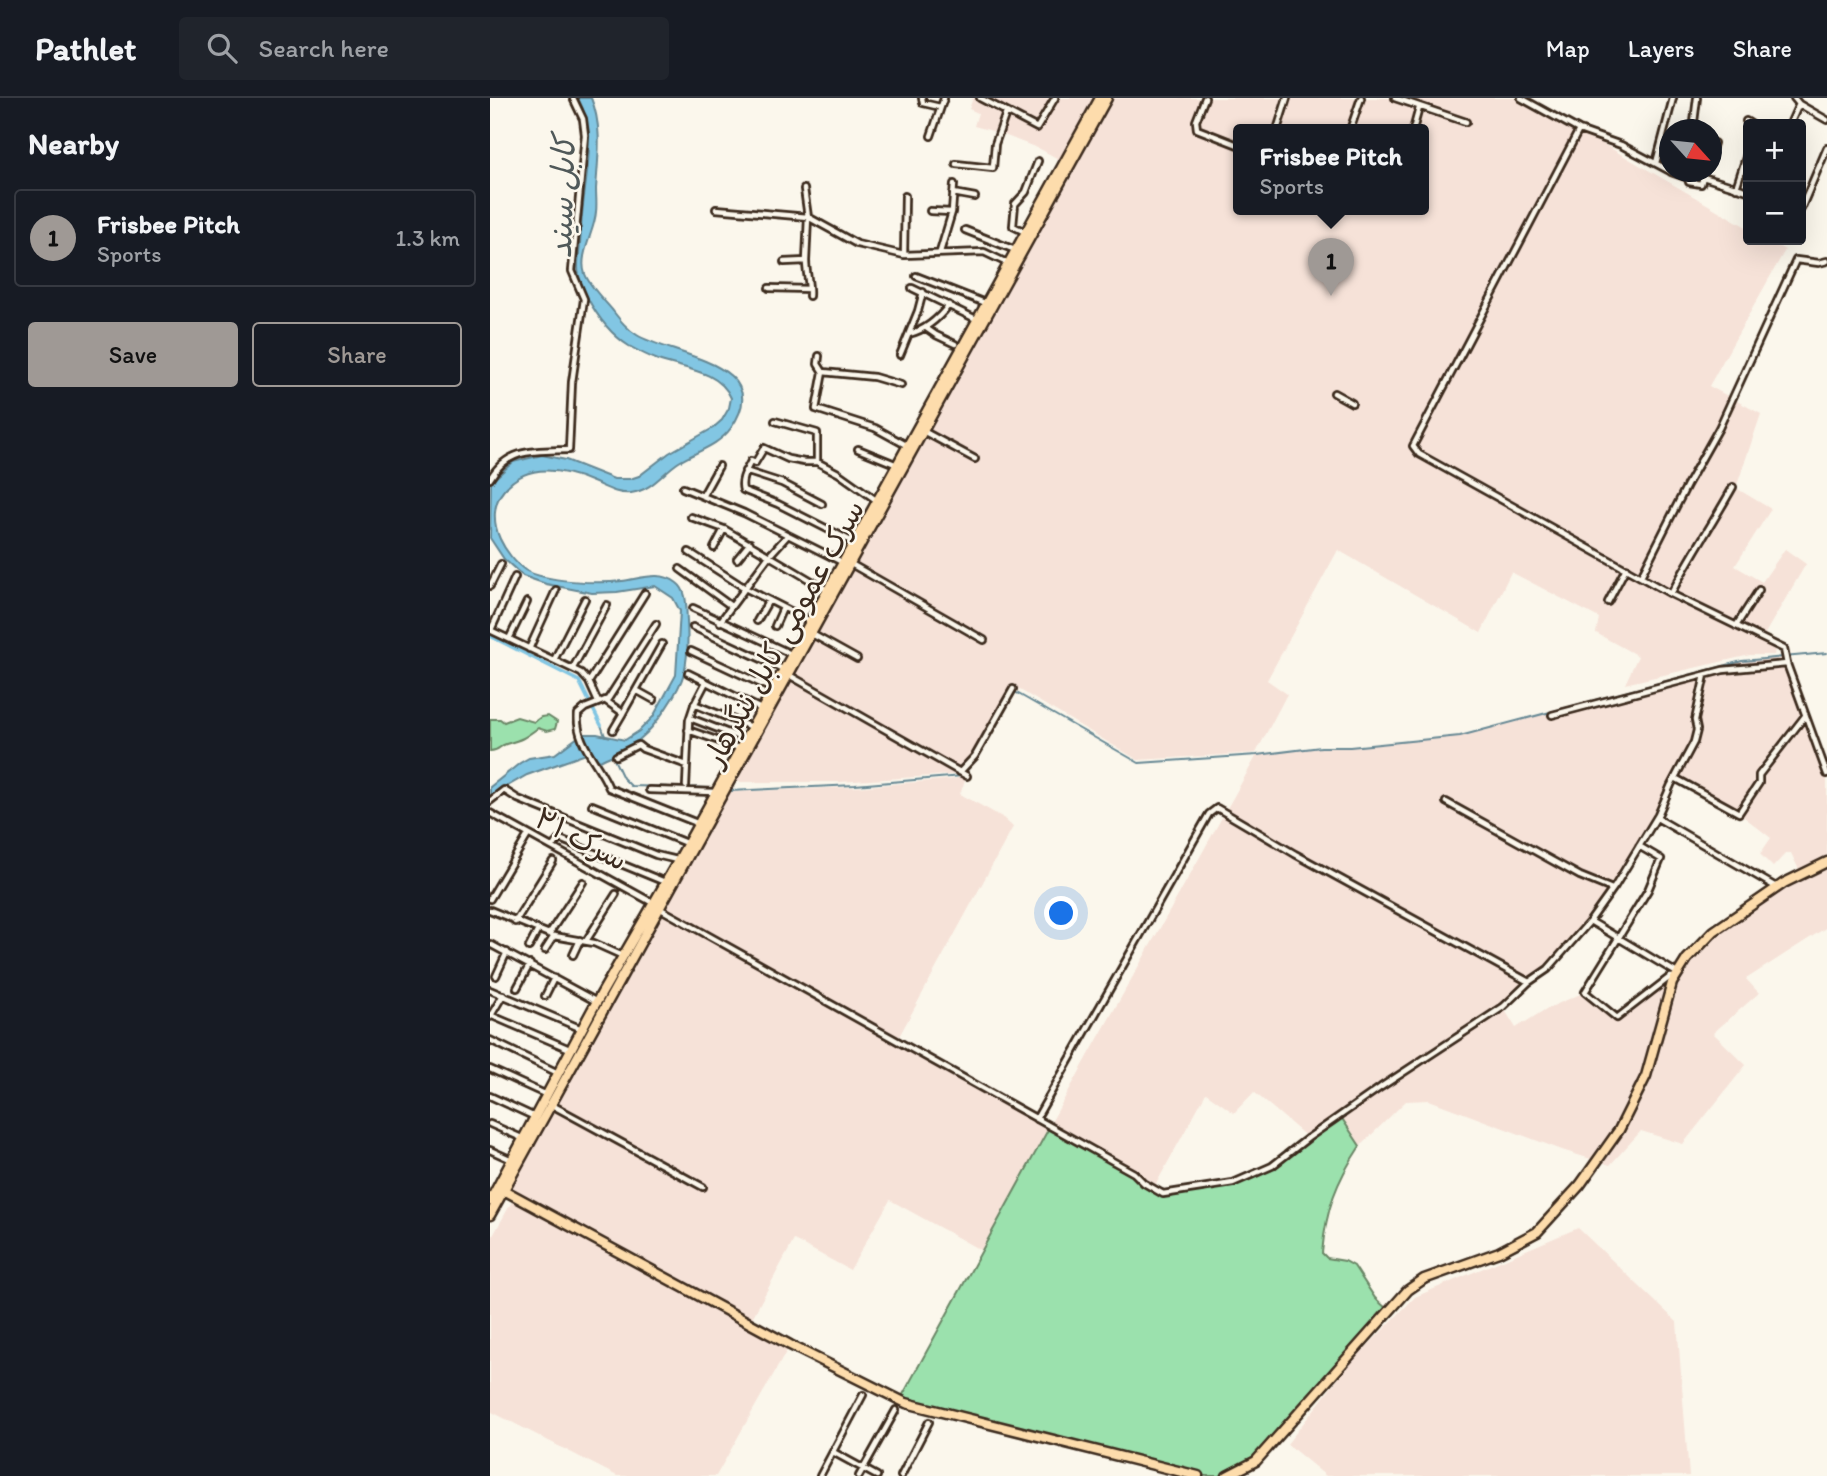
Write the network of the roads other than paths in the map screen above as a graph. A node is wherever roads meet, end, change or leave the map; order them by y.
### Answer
1 (573, 98) edge
2 (922, 98) edge
3 (944, 98) edge
4 (980, 98) edge
5 (1055, 98) edge
6 (1100, 98) edge
7 (1107, 98) edge
8 (1205, 98) edge
9 (1287, 98) edge
10 (1361, 98) edge
11 (1395, 98) edge
12 (1521, 98) edge
13 (1673, 98) edge
14 (1697, 98) edge
15 (1794, 98) edge
16 (1799, 104) junction
17 (940, 107) junction
18 (1419, 108) junction
19 (1006, 113) junction
20 (1694, 119) edge
21 (1792, 119) edge
22 (1827, 120) edge
23 (1466, 122) dead end
24 (1279, 124) edge
25 (1352, 124) edge
26 (1415, 124) edge
27 (1579, 130) junction
28 (931, 136) dead end
29 (1233, 143) edge
30 (1827, 148) edge
31 (1038, 161) dead end
32 (957, 163) dead end
33 (1656, 163) junction
34 (1659, 165) edge
35 (1743, 169) edge
36 (1722, 182) edge
37 (954, 184) dead end
38 (1736, 188) junction
39 (804, 189) dead end
40 (1743, 190) edge
41 (953, 193) junction
42 (905, 196) dead end
43 (975, 197) dead end
44 (1806, 197) edge
45 (716, 209) dead end
46 (930, 211) dead end
47 (952, 212) junction
48 (808, 217) junction
49 (965, 230) dead end
50 (1026, 232) junction
51 (1016, 250) junction
52 (940, 253) junction
53 (904, 255) junction
54 (806, 261) junction
55 (1827, 261) edge
56 (784, 262) dead end
57 (1008, 263) junction
58 (916, 276) dead end
59 (769, 288) dead end
60 (912, 288) dead end
61 (809, 289) junction
62 (923, 292) junction
63 (809, 296) dead end
64 (986, 303) junction
65 (949, 304) junction
66 (977, 319) junction
67 (925, 328) junction
68 (908, 334) junction
69 (955, 344) dead end
70 (900, 355) dead end
71 (819, 356) dead end
72 (823, 372) junction
73 (901, 385) dead end
74 (1334, 393) dead end
75 (1352, 403) dead end
76 (775, 421) dead end
77 (919, 429) junction
78 (906, 445) junction
79 (858, 449) dead end
80 (975, 459) dead end
81 (817, 461) junction
82 (895, 464) junction
83 (719, 466) dead end
84 (745, 471) junction
85 (490, 479) edge
86 (1733, 487) dead end
87 (683, 488) dead end
88 (703, 495) junction
89 (876, 500) junction
90 (822, 504) dead end
91 (691, 517) dead end
92 (724, 528) junction
93 (788, 535) junction
94 (853, 542) junction
95 (750, 543) junction
96 (714, 548) dead end
97 (689, 552) dead end
98 (769, 556) junction
99 (737, 559) dead end
100 (846, 563) junction
101 (501, 564) dead end
102 (1626, 568) junction
103 (680, 569) dead end
104 (515, 577) dead end
105 (1640, 577) junction
106 (490, 586) edge
107 (745, 588) junction
108 (556, 590) dead end
109 (827, 590) junction
110 (1759, 590) dead end
111 (645, 593) dead end
112 (1671, 594) junction
113 (585, 599) dead end
114 (769, 600) junction
115 (527, 602) dead end
116 (1608, 602) dead end
117 (607, 605) dead end
118 (731, 606) junction
119 (784, 607) junction
120 (693, 608) dead end
121 (757, 621) dead end
122 (810, 621) junction
123 (720, 622) junction
124 (656, 624) dead end
125 (693, 626) dead end
126 (775, 626) dead end
127 (1736, 626) junction
128 (490, 630) edge
129 (810, 633) junction
130 (509, 639) junction
131 (984, 640) dead end
132 (662, 644) dead end
133 (529, 649) junction
134 (691, 651) dead end
135 (791, 654) junction
136 (857, 659) dead end
137 (554, 660) junction
138 (1787, 664) junction
139 (573, 668) junction
140 (784, 672) junction
141 (688, 673) dead end
142 (1705, 675) junction
143 (589, 682) junction
144 (706, 682) junction
145 (772, 689) junction
146 (1013, 689) dead end
147 (636, 690) junction
148 (654, 700) dead end
149 (606, 701) junction
150 (594, 704) junction
151 (694, 704) junction
152 (761, 709) junction
153 (623, 713) junction
154 (1552, 715) dead end
155 (1805, 716) junction
156 (690, 718) junction
157 (751, 727) junction
158 (613, 730) dead end
159 (688, 730) junction
160 (744, 739) junction
161 (739, 748) junction
162 (616, 756) dead end
163 (1825, 758) edge
164 (687, 765) junction
165 (960, 772) junction
166 (1827, 774) edge
167 (967, 776) dead end
168 (1675, 778) junction
169 (686, 786) dead end
170 (649, 790) dead end
171 (715, 792) junction
172 (490, 801) edge
173 (1446, 802) dead end
174 (593, 805) dead end
175 (490, 813) edge
176 (1657, 818) junction
177 (697, 824) junction
178 (528, 835) junction
179 (686, 843) junction
180 (1639, 846) junction
181 (552, 848) junction
182 (678, 861) junction
183 (553, 862) dead end
184 (1827, 862) edge
185 (583, 882) dead end
186 (665, 883) junction
187 (1777, 888) junction
188 (1612, 889) junction
189 (616, 894) dead end
190 (490, 899) edge
191 (654, 905) junction
192 (490, 910) edge
193 (1590, 921) junction
194 (515, 922) junction
195 (538, 930) junction
196 (552, 935) junction
197 (1620, 938) junction
198 (583, 941) junction
199 (490, 944) edge
200 (530, 947) dead end
201 (545, 950) dead end
202 (507, 952) junction
203 (573, 955) dead end
204 (623, 956) junction
205 (530, 964) junction
206 (1676, 975) junction
207 (496, 976) dead end
208 (554, 978) junction
209 (1529, 982) junction
210 (517, 988) dead end
211 (490, 990) edge
212 (503, 995) junction
213 (545, 996) dead end
214 (597, 1002) junction
215 (490, 1016) edge
216 (583, 1030) junction
217 (490, 1040) edge
218 (572, 1050) junction
219 (490, 1069) edge
220 (559, 1073) junction
221 (490, 1096) edge
222 (548, 1100) junction
223 (535, 1118) junction
224 (1036, 1119) junction
225 (490, 1124) edge
226 (524, 1139) junction
227 (490, 1150) edge
228 (513, 1160) junction
229 (703, 1187) dead end
230 (501, 1189) junction
231 (490, 1201) edge
232 (490, 1215) edge
233 (863, 1395) dead end
234 (896, 1410) dead end
235 (929, 1422) dead end
236 (833, 1452) junction
237 (863, 1469) junction
238 (820, 1476) edge
239 (859, 1476) edge
240 (877, 1476) edge
241 (901, 1476) edge
242 (1198, 1476) edge
243 (1227, 1476) edge

1 - 85 street
2 - 17 street
3 - 17 street
4 - 19 street
5 - 19 street
6 - 50 highway, سرک عمومی کابل ننگرهار
7 - 77 highway, سرک عمومی کابل ننگرهار
8 - 29 street
9 - 24 street
10 - 25 street
11 - 18 street
12 - 27 street
13 - 33 street
14 - 20 street
15 - 16 street
16 - 21 street
16 - 22 street
17 - 28 street
18 - 23 street
18 - 26 street
19 - 32 street
27 - 33 street
27 - 102 street
30 - 44 street
31 - 50 street
33 - 34 street
35 - 38 street
36 - 38 street
37 - 41 street
38 - 40 street
39 - 48 street
41 - 43 street
41 - 47 street
42 - 53 street
45 - 48 street
46 - 47 street
47 - 52 street
48 - 53 street
48 - 54 street
49 - 51 street
50 - 51 highway, سرک عمومی کابل ننگرهار
51 - 57 highway, سرک عمومی کابل ننگرهار
52 - 53 street
52 - 57 street
54 - 56 street
54 - 61 street
55 - 105 street
57 - 64 highway, سرک عمومی کابل ننگرهار
58 - 64 street
59 - 61 street
60 - 62 street
61 - 63 street
62 - 65 street
62 - 68 street
64 - 66 highway, سرک عمومی کابل ننگرهار
65 - 66 street
65 - 67 street
66 - 77 highway, سرک عمومی کابل ننگرهار
67 - 68 street
67 - 69 street
68 - 70 street
71 - 72 street
72 - 73 street
72 - 78 street
74 - 75 street
76 - 81 street
77 - 78 highway, سرک عمومی کابل ننگرهار
77 - 80 street
77 - 100 highway, سرک عمومی کابل ننگرهار
78 - 82 highway, سرک عمومی کابل ننگرهار
79 - 82 street
81 - 84 street
81 - 89 street
82 - 89 highway, سرک عمومی کابل ننگرهار
83 - 88 street
84 - 90 street
84 - 94 street
86 - 112 street
87 - 88 street
88 - 93 street
89 - 94 highway, سرک عمومی کابل ننگرهار
91 - 92 street
92 - 95 street
92 - 96 street
93 - 98 street
93 - 100 street
94 - 100 highway, سرک عمومی کابل ننگرهار
95 - 98 street
95 - 99 street
97 - 107 street
98 - 107 street
98 - 109 street
100 - 109 highway, سرک عمومی کابل ننگرهار
100 - 129 highway, سرک عمومی کابل ننگرهار
100 - 131 street
101 - 106 street
102 - 105 street
102 - 116 street
103 - 118 street
104 - 128 street
105 - 112 street
107 - 114 street
107 - 118 street
108 - 133 street
109 - 122 highway, سرک عمومی کابل ننگرهار
110 - 127 street
111 - 143 street
112 - 127 street
113 - 137 street
114 - 119 street
114 - 121 street
115 - 130 street
117 - 139 street
118 - 123 street
119 - 122 street
119 - 126 street
120 - 123 street
122 - 135 highway, سرک عمومی کابل ننگرهار
123 - 135 street
124 - 149 street
125 - 140 street
127 - 138 street
128 - 130 street
129 - 136 street
129 - 140 highway, سرک عمومی کابل ننگرهار
130 - 133 street
132 - 147 street
133 - 137 street
134 - 145 street
135 - 140 highway, سرک عمومی کابل ننگرهار
137 - 139 street
138 - 142 street
138 - 155 street
139 - 143 street
140 - 145 highway, سرک عمومی کابل ننگرهار
140 - 165 street
140 - 191 highway, سرک عمومی کابل ننگرهار
141 - 144 street
142 - 154 street
142 - 168 street, سرک ۲۱
143 - 150 street
144 - 151 street
144 - 152 street
145 - 152 highway, سرک عمومی کابل ننگرهار
146 - 165 street
147 - 148 street
147 - 153 street
149 - 150 street
149 - 153 street
150 - 177 street
151 - 156 street
151 - 157 street
152 - 157 highway, سرک عمومی کابل ننگرهار
153 - 158 street
155 - 163 street
155 - 168 street
156 - 159 street
156 - 160 street
157 - 160 highway, سرک عمومی کابل ننگرهار
159 - 161 street
159 - 164 street
160 - 161 highway, سرک عمومی کابل ننگرهار
161 - 171 highway, سرک عمومی کابل ننگرهار
162 - 164 street
163 - 166 street
164 - 169 street
165 - 167 street
168 - 176 street, سرک ۲۱
170 - 171 street
171 - 177 highway, سرک عمومی کابل ننگرهار
172 - 182 street
173 - 188 street
174 - 179 street
175 - 178 street, سرک ۲۱
176 - 180 street, سرک ۲۱
176 - 187 street
177 - 179 highway, سرک عمومی کابل ننگرهار
178 - 181 street, سرک ۲۱
178 - 190 street
179 - 182 highway, سرک عمومی کابل ننگرهار
180 - 188 street, سرک ۲۱
180 - 197 street
181 - 186 street
181 - 191 street, سرک ۲۱
182 - 186 highway, سرک عمومی کابل ننگرهار
183 - 194 street
184 - 187 highway
185 - 196 street
186 - 191 highway, سرک عمومی کابل ننگرهار
187 - 206 highway
188 - 193 street, سرک ۲۱
189 - 198 street
191 - 204 highway, سرک عمومی کابل ننگرهار
191 - 222 highway, سرک عمومی کابل ننگرهار
191 - 224 street, سرک ۲۱
192 - 194 street
193 - 197 street
193 - 209 street, سرک ۲۱
194 - 195 street
195 - 196 street
195 - 200 street
196 - 198 street
196 - 201 street
197 - 206 street
197 - 206 street
198 - 203 street
198 - 204 street
199 - 202 street
202 - 205 street
202 - 207 street
204 - 214 highway, سرک عمومی کابل ننگرهار
205 - 208 street
205 - 210 street
206 - 243 highway
208 - 213 street
208 - 214 street
209 - 224 street, سرک ۲۱
209 - 224 street
211 - 212 street
212 - 215 street
212 - 216 street
214 - 216 highway, سرک عمومی کابل ننگرهار
215 - 218 street
216 - 218 highway, سرک عمومی کابل ننگرهار
217 - 220 street
218 - 220 highway, سرک عمومی کابل ننگرهار
219 - 222 street
220 - 222 highway, سرک عمومی کابل ننگرهار
221 - 223 street
222 - 223 highway, سرک عمومی کابل ننگرهار
222 - 229 street
222 - 230 highway, سرک عمومی کابل ننگرهار
223 - 226 highway, سرک عمومی کابل ننگرهار
225 - 226 street
226 - 228 highway, سرک عمومی کابل ننگرهار
227 - 228 street
228 - 230 highway, سرک عمومی کابل ننگرهار
230 - 231 highway, سرک عمومی کابل ننگرهار
230 - 232 highway
230 - 242 highway
233 - 236 street
234 - 237 street
235 - 241 street
236 - 237 street
236 - 238 street
237 - 239 street
237 - 240 street

